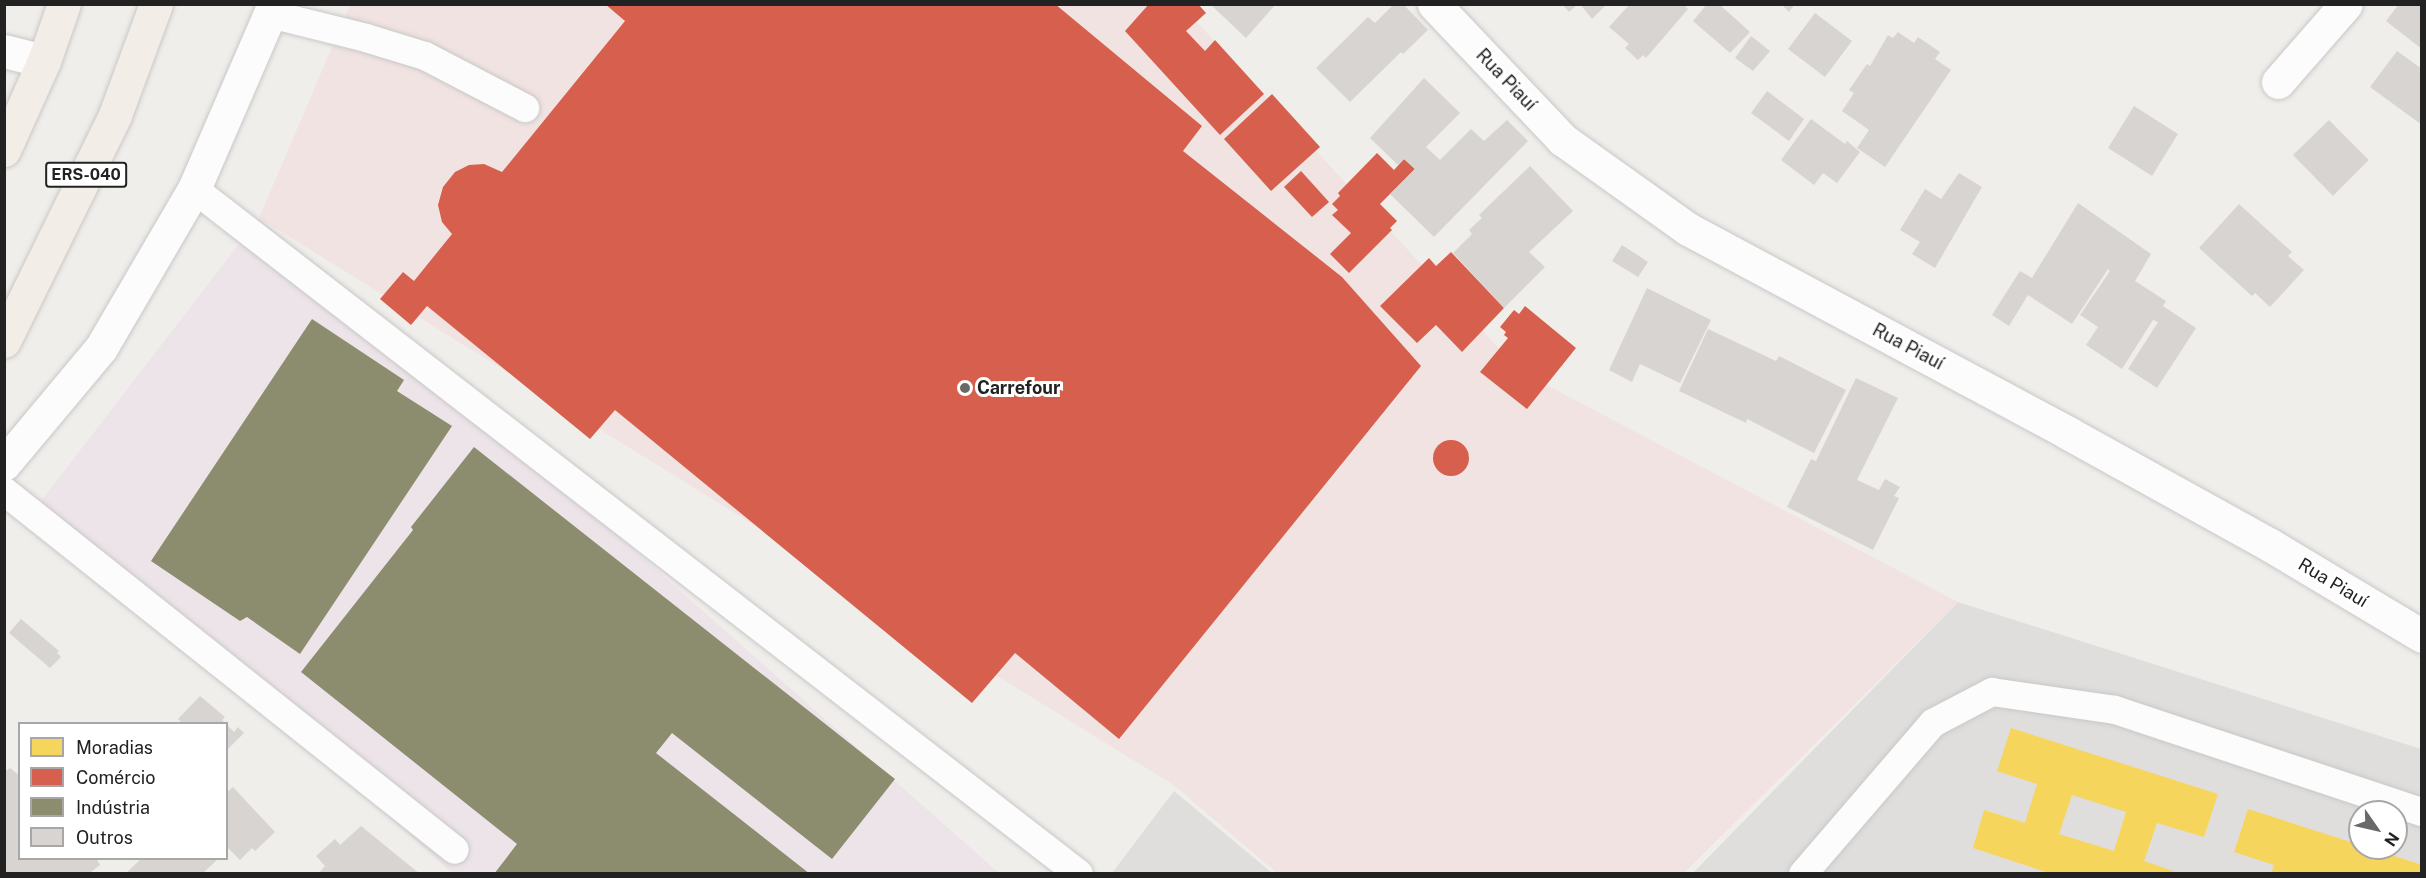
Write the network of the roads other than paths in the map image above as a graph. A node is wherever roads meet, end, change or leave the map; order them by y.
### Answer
1 (63, 4) edge
2 (156, 4) edge
3 (1434, 4) edge
4 (2346, 4) edge
5 (272, 9) edge
6 (4, 51) edge
7 (44, 61) junction
8 (2278, 82) dead end
9 (525, 108) dead end
10 (4, 150) edge
11 (194, 189) junction
12 (4, 341) edge
13 (4, 464) edge
14 (4, 490) edge
15 (2421, 636) edge
16 (2421, 812) edge
17 (455, 850) dead end
18 (1079, 873) edge
19 (1803, 873) edge

1 - 7 main road
2 - 12 main road, ERS-040
3 - 15 street, Rua Piauí
4 - 8 street
5 - 9 lane
5 - 11 street
6 - 7 street
7 - 10 main road
11 - 13 street
11 - 18 lane
14 - 17 lane
16 - 19 lane

